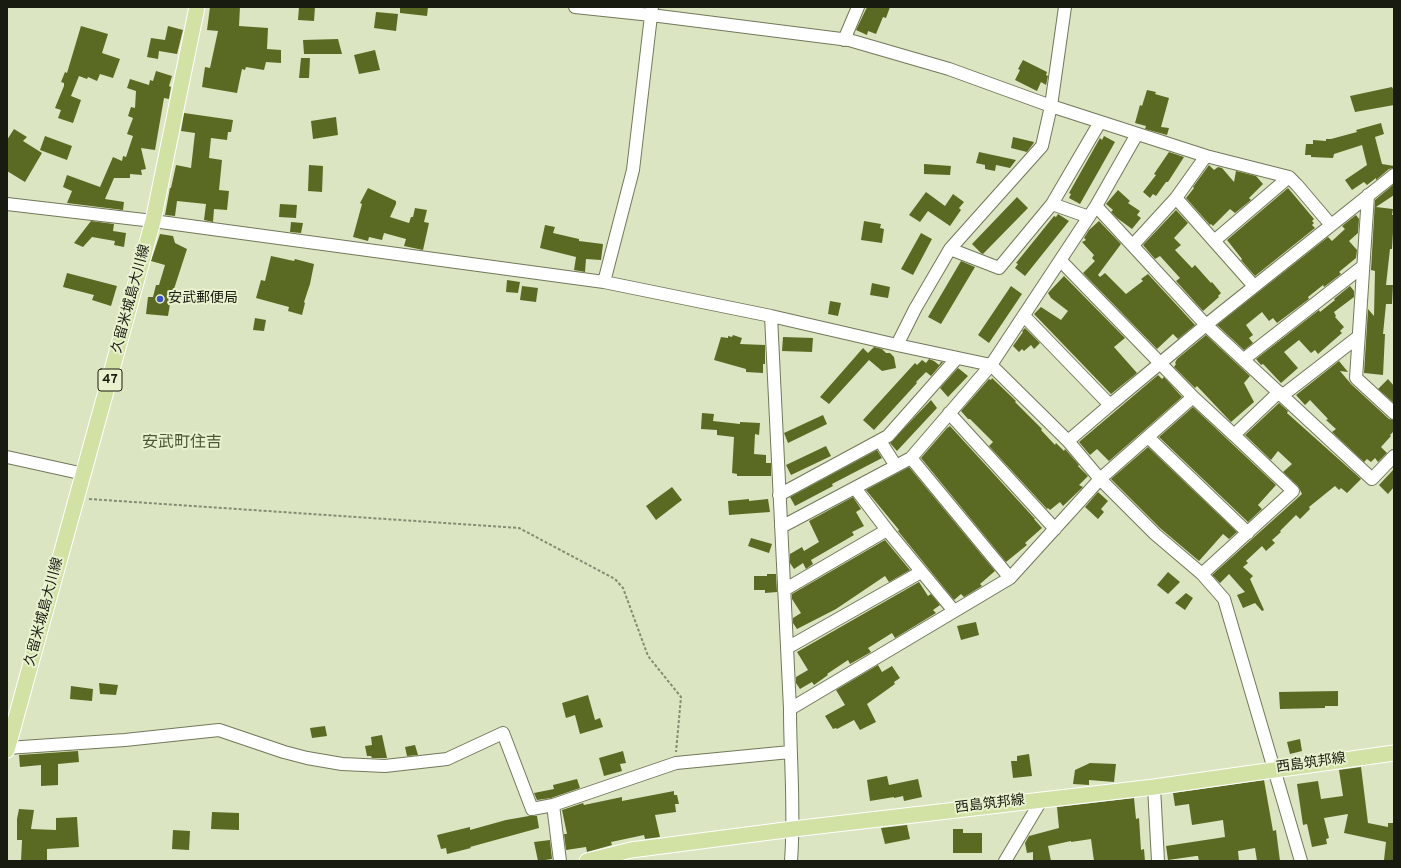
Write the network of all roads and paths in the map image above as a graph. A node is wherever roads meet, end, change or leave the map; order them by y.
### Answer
1 (197, 7) edge
2 (575, 7) edge
3 (858, 7) edge
4 (1065, 7) edge
5 (651, 11) edge
6 (844, 40) junction
7 (1051, 106) junction
8 (1100, 122) junction
9 (1137, 134) junction
10 (1206, 156) junction
11 (1394, 175) edge
12 (1289, 177) junction
13 (1368, 195) junction
14 (1176, 198) junction
15 (7, 204) edge
16 (1052, 204) junction
17 (1096, 206) junction
18 (1090, 217) junction
19 (153, 221) junction
20 (1331, 225) junction
21 (1214, 241) junction
22 (1133, 245) junction
23 (950, 249) junction
24 (1061, 261) junction
25 (1362, 267) junction
26 (604, 282) junction
27 (1254, 286) junction
28 (771, 316) junction
29 (1024, 316) junction
30 (1206, 325) junction
31 (1358, 337) junction
32 (897, 345) junction
33 (957, 358) junction
34 (1244, 359) junction
35 (1161, 363) junction
36 (991, 365) junction
37 (1281, 394) junction
38 (1193, 397) junction
39 (1110, 405) junction
40 (950, 413) junction
41 (1394, 413) edge
42 (1234, 435) junction
43 (1148, 437) junction
44 (880, 441) junction
45 (1068, 441) junction
46 (1394, 456) edge
47 (7, 457) edge
48 (911, 458) junction
49 (896, 466) junction
50 (84, 474) junction
51 (1100, 479) junction
52 (855, 488) junction
53 (779, 495) junction
54 (76, 498) junction
55 (781, 527) junction
56 (1055, 529) junction
57 (887, 530) junction
58 (1248, 533) junction
59 (921, 572) junction
60 (1202, 574) junction
61 (1010, 578) junction
62 (784, 590) junction
63 (954, 611) junction
64 (788, 648) junction
65 (790, 709) junction
66 (7, 749) edge
67 (790, 752) junction
68 (1394, 753) edge
69 (676, 763) junction
70 (1275, 769) junction
71 (1154, 787) junction
72 (1042, 799) junction
73 (553, 805) junction
74 (793, 829) junction
75 (560, 861) edge
76 (587, 861) edge
77 (791, 861) edge
78 (1005, 861) edge
79 (1158, 861) edge
80 (1301, 861) edge

1 - 19 main road, 久留米城島大川線 / 47
2 - 5 street
3 - 6 street
4 - 7 street
5 - 6 street
5 - 26 street
6 - 7 street
7 - 8 street
7 - 23 street
8 - 9 street
8 - 16 street
9 - 10 street
9 - 17 street
10 - 12 street
10 - 14 street
11 - 13 street
12 - 20 street
12 - 21 street
13 - 20 street
13 - 25 street
14 - 21 street
14 - 22 street
15 - 19 street
16 - 18 street
16 - 23 street
17 - 18 street
17 - 22 street
18 - 24 street
19 - 26 street
19 - 50 main road, 久留米城島大川線 / 47
20 - 27 street
21 - 27 street
22 - 30 street
23 - 32 street
24 - 29 street
24 - 35 street
25 - 31 street
25 - 34 street
26 - 28 street
27 - 30 street
28 - 32 street
28 - 53 street
29 - 36 street
29 - 39 street
30 - 34 street
30 - 35 street
31 - 37 street
31 - 41 street
32 - 33 street
33 - 36 street
33 - 44 street
34 - 37 street
35 - 38 street
35 - 39 street
36 - 40 street
36 - 45 street
37 - 42 street
37 - 46 street
38 - 42 street
38 - 43 street
39 - 45 street
40 - 48 street
40 - 56 street
42 - 58 street
43 - 51 street
43 - 58 street
44 - 49 street
44 - 53 street
45 - 51 street
47 - 50 street
48 - 49 street
48 - 61 street
49 - 52 street
50 - 54 main road, 久留米城島大川線 / 47
51 - 56 street
51 - 60 street
52 - 55 street
52 - 57 street
53 - 55 street
54 - 66 main road, 久留米城島大川線 / 47
54 - 69 path
55 - 62 street
56 - 61 street
57 - 59 street
57 - 62 street
58 - 60 street
59 - 63 street
59 - 64 street
60 - 70 street
61 - 63 street
62 - 64 street
63 - 65 street
64 - 65 street
65 - 67 street
66 - 73 street
67 - 69 street
67 - 74 street
68 - 70 main road, 西島筑邦線
69 - 73 street
70 - 71 main road, 西島筑邦線
70 - 80 street
71 - 72 main road, 西島筑邦線
71 - 79 street
72 - 74 main road, 西島筑邦線
72 - 78 street
73 - 75 street
74 - 76 main road, 西島筑邦線
74 - 77 street

